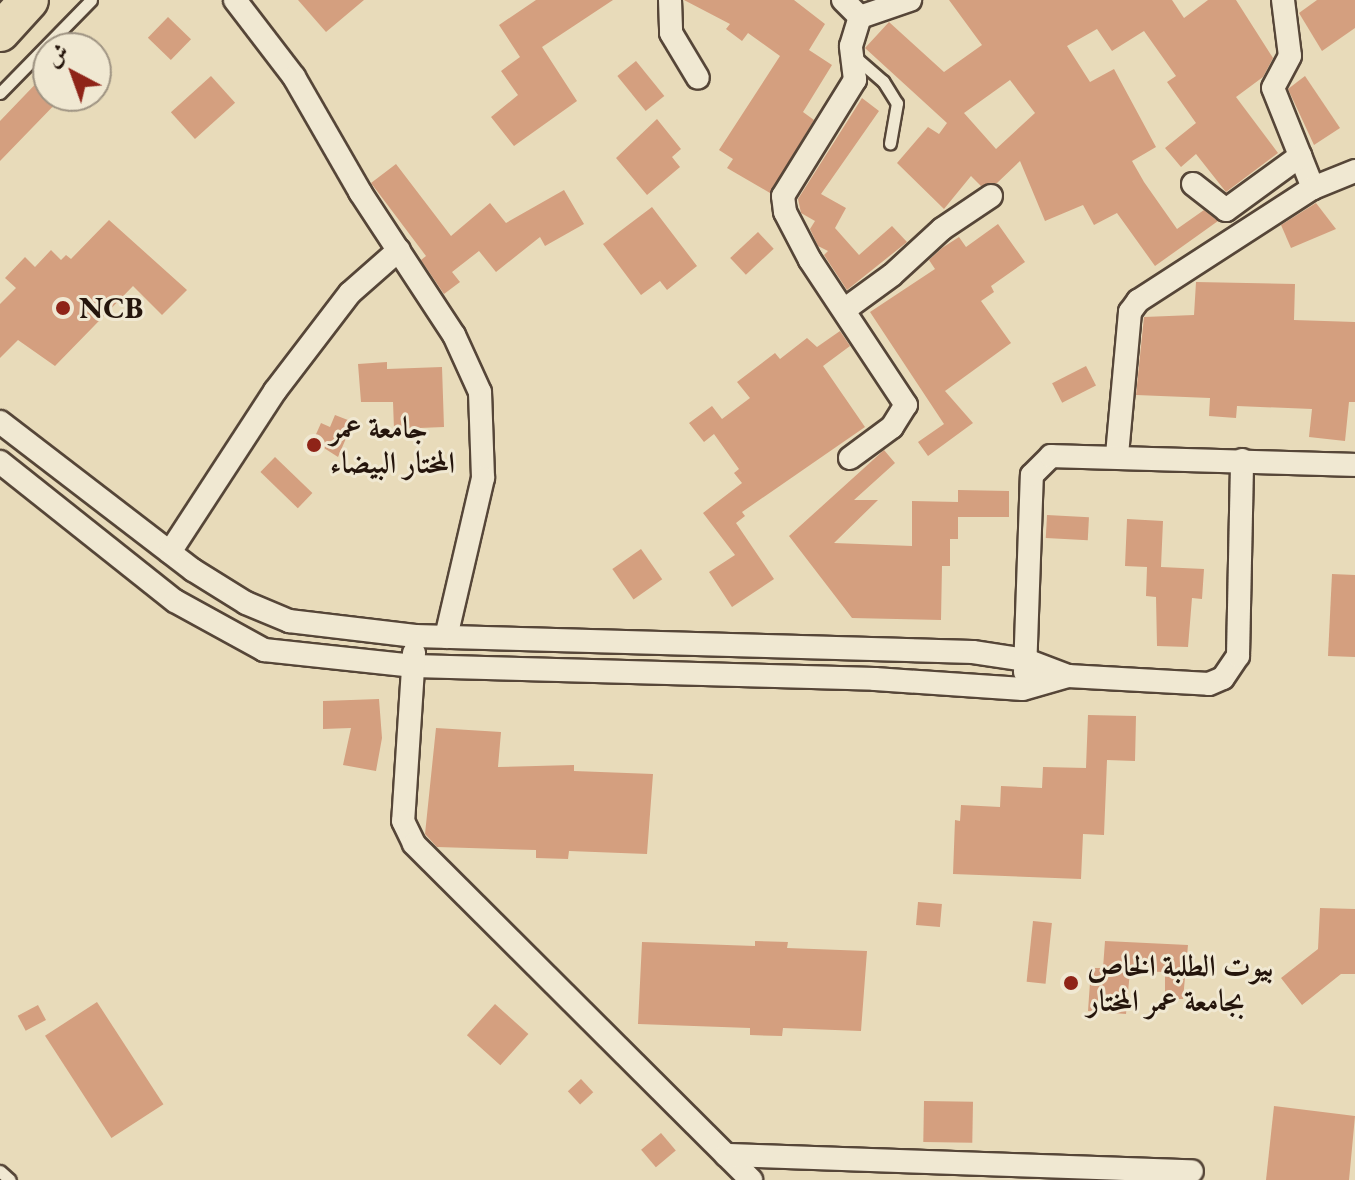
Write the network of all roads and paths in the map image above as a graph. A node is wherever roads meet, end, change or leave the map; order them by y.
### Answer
1 (29, 0) edge
2 (91, 0) edge
3 (235, 0) edge
4 (670, 0) edge
5 (843, 0) edge
6 (1283, 0) edge
7 (902, 1) edge
8 (860, 17) junction
9 (0, 32) edge
10 (852, 55) junction
11 (698, 78) dead end
12 (0, 93) edge
13 (890, 143) dead end
14 (1300, 156) junction
15 (1355, 171) edge
16 (1193, 184) dead end
17 (1313, 188) junction
18 (991, 196) dead end
19 (399, 250) junction
20 (844, 310) junction
21 (0, 422) edge
22 (1117, 455) junction
23 (850, 458) dead end
24 (1242, 460) junction
25 (0, 462) edge
26 (1355, 465) edge
27 (170, 552) junction
28 (415, 636) junction
29 (446, 637) junction
30 (1026, 660) junction
31 (414, 666) junction
32 (1068, 676) junction
33 (1023, 689) junction
34 (726, 1155) junction
35 (0, 1171) edge
36 (1192, 1171) dead end
37 (10, 1180) edge
38 (751, 1180) edge

1 - 9 highway
2 - 12 lane
3 - 19 street
4 - 11 street
5 - 8 street
6 - 14 street
7 - 8 street
8 - 10 street
10 - 13 lane
10 - 20 street
14 - 16 street
14 - 17 street
15 - 17 street
17 - 22 street
18 - 20 street
19 - 27 street
19 - 29 street
20 - 23 street
21 - 27 street
22 - 24 street
22 - 30 street
24 - 26 street
24 - 32 street
25 - 31 street
27 - 28 street
28 - 29 street
28 - 31 street
29 - 30 street
30 - 32 street
30 - 33 street
31 - 33 street
31 - 34 street
32 - 33 street
34 - 36 street
34 - 38 street
35 - 37 lane

